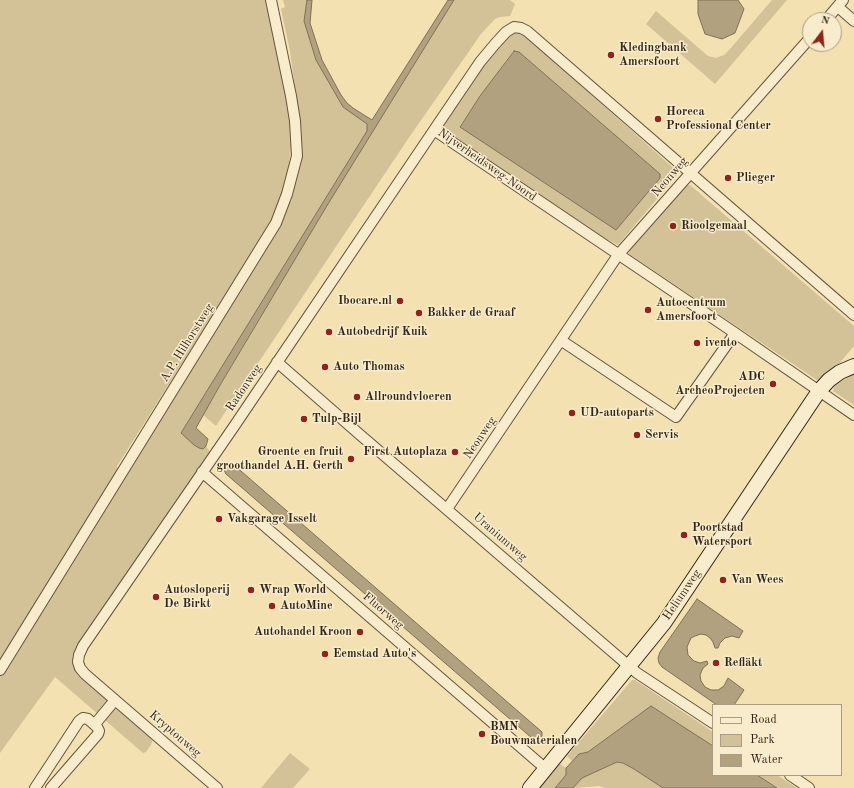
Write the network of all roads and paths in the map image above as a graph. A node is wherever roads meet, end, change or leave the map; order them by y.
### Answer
1 (271, 0) edge
2 (840, 3) edge
3 (833, 12) edge
4 (854, 21) edge
5 (802, 47) edge
6 (434, 130) junction
7 (691, 173) junction
8 (618, 255) junction
9 (854, 315) edge
10 (735, 333) junction
11 (562, 341) junction
12 (277, 362) junction
13 (854, 366) edge
14 (819, 391) junction
15 (854, 415) edge
16 (202, 472) junction
17 (447, 509) junction
18 (78, 662) joint
19 (630, 666) junction
20 (0, 670) edge
21 (115, 700) junction
22 (712, 722) edge
23 (94, 724) junction
24 (59, 752) junction
25 (72, 763) junction
26 (546, 769) junction
27 (791, 776) edge
28 (35, 788) edge
29 (51, 788) edge
30 (217, 788) edge
31 (530, 788) edge
32 (809, 788) edge

1 - 20 street, A.P. Hilhorstweg
2 - 3 street
2 - 4 street
5 - 7 street, Neonweg
6 - 7 street, Nijverheidsweg-Noord
6 - 8 street, Nijverheidsweg-Noord
6 - 12 street, Radonweg
7 - 8 street, Neonweg
7 - 9 street, Nijverheidsweg-Noord
8 - 10 street, Nijverheidsweg-Noord
8 - 11 street, Neonweg
10 - 11 street
10 - 14 street, Nijverheidsweg-Noord
11 - 17 street, Neonweg
12 - 16 street, Radonweg
12 - 17 street, Uraniumweg
13 - 14 street
14 - 15 street, Nijverheidsweg-Noord
14 - 19 street, Heliumweg
16 - 18 street, Radonweg
16 - 26 street, Fluorweg
17 - 19 street, Uraniumweg
18 - 21 street, Kryptonweg
19 - 22 street, Uraniumweg
19 - 26 street, Heliumweg
21 - 23 street
21 - 30 street, Kryptonweg
23 - 24 street
23 - 25 street
24 - 25 street
24 - 28 street
25 - 29 street
26 - 31 street, Heliumweg
27 - 32 street

